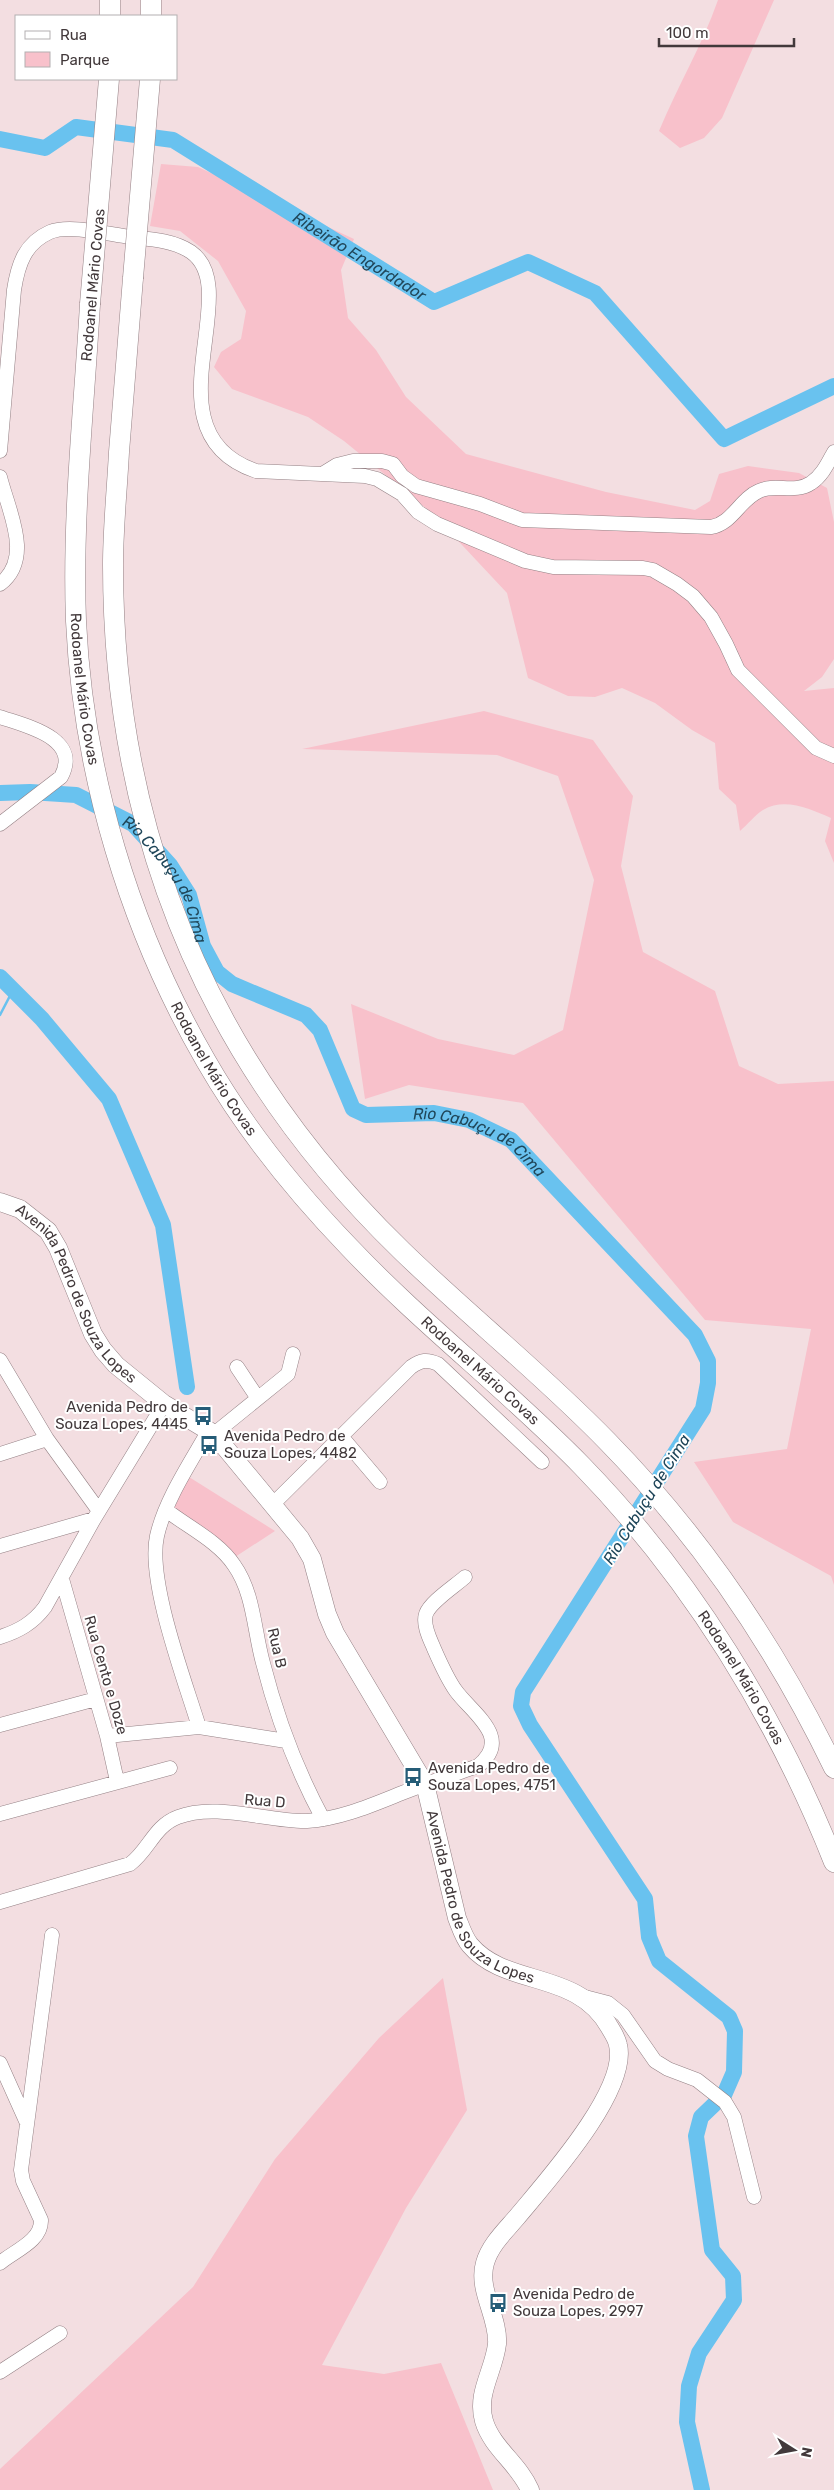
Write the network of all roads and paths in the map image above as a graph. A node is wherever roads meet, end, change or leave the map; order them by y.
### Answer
1 (110, 0) edge
2 (151, 0) edge
3 (110, 15) edge
4 (151, 15) edge
5 (109, 80) edge
6 (150, 80) edge
7 (0, 451) edge
8 (832, 457) edge
9 (324, 473) junction
10 (0, 477) edge
11 (0, 584) edge
12 (0, 717) edge
13 (834, 756) edge
14 (0, 824) edge
15 (0, 1202) edge
16 (293, 1354) dead end
17 (0, 1361) edge
18 (237, 1367) dead end
19 (257, 1397) junction
20 (164, 1404) junction
21 (211, 1432) junction
22 (341, 1436) junction
23 (47, 1439) junction
24 (0, 1454) edge
25 (542, 1462) dead end
26 (380, 1482) dead end
27 (272, 1505) junction
28 (166, 1510) junction
29 (96, 1515) junction
30 (0, 1546) edge
31 (465, 1577) dead end
32 (62, 1579) junction
33 (0, 1637) edge
34 (96, 1699) junction
35 (0, 1725) edge
36 (198, 1727) junction
37 (107, 1736) junction
38 (286, 1741) junction
39 (170, 1768) dead end
40 (834, 1768) edge
41 (117, 1781) junction
42 (425, 1784) junction
43 (0, 1814) edge
44 (323, 1819) junction
45 (834, 1862) edge
46 (0, 1902) edge
47 (52, 1935) dead end
48 (580, 1995) junction
49 (0, 2063) edge
50 (26, 2122) junction
51 (754, 2197) dead end
52 (2, 2256) edge
53 (60, 2333) dead end
54 (0, 2372) edge
55 (530, 2490) edge

1 - 3 highway
2 - 4 highway
5 - 45 highway, Rodoanel Mário Covas, bridge
6 - 40 highway, Rodoanel Mário Covas, bridge
7 - 9 street
8 - 9 street
9 - 13 street
10 - 11 street
12 - 14 street
15 - 20 main road, Avenida Pedro de Souza Lopes
16 - 19 street
17 - 23 street
18 - 19 street
19 - 21 street
20 - 21 main road, Avenida Pedro de Souza Lopes
20 - 29 street
21 - 27 main road, Avenida Pedro de Souza Lopes
21 - 28 street
22 - 25 street
22 - 26 street
22 - 27 street
23 - 24 street
23 - 29 street
27 - 42 main road, Avenida Pedro de Souza Lopes
28 - 36 street
28 - 38 street, Rua B
29 - 30 street
29 - 32 street
31 - 42 street, Rua D
32 - 33 street
32 - 34 street, Rua Cento e Doze
34 - 35 street
34 - 37 street, Rua Cento e Doze
36 - 37 street
36 - 38 street
37 - 41 street, Rua Cento e Doze
38 - 44 street, Rua B
39 - 41 street
41 - 43 street
42 - 44 street, Rua D
42 - 48 main road, Avenida Pedro de Souza Lopes
44 - 46 street, Rua D
47 - 50 street
48 - 51 street
48 - 55 main road, Avenida Pedro de Souza Lopes
49 - 50 street
50 - 52 street
53 - 54 street

